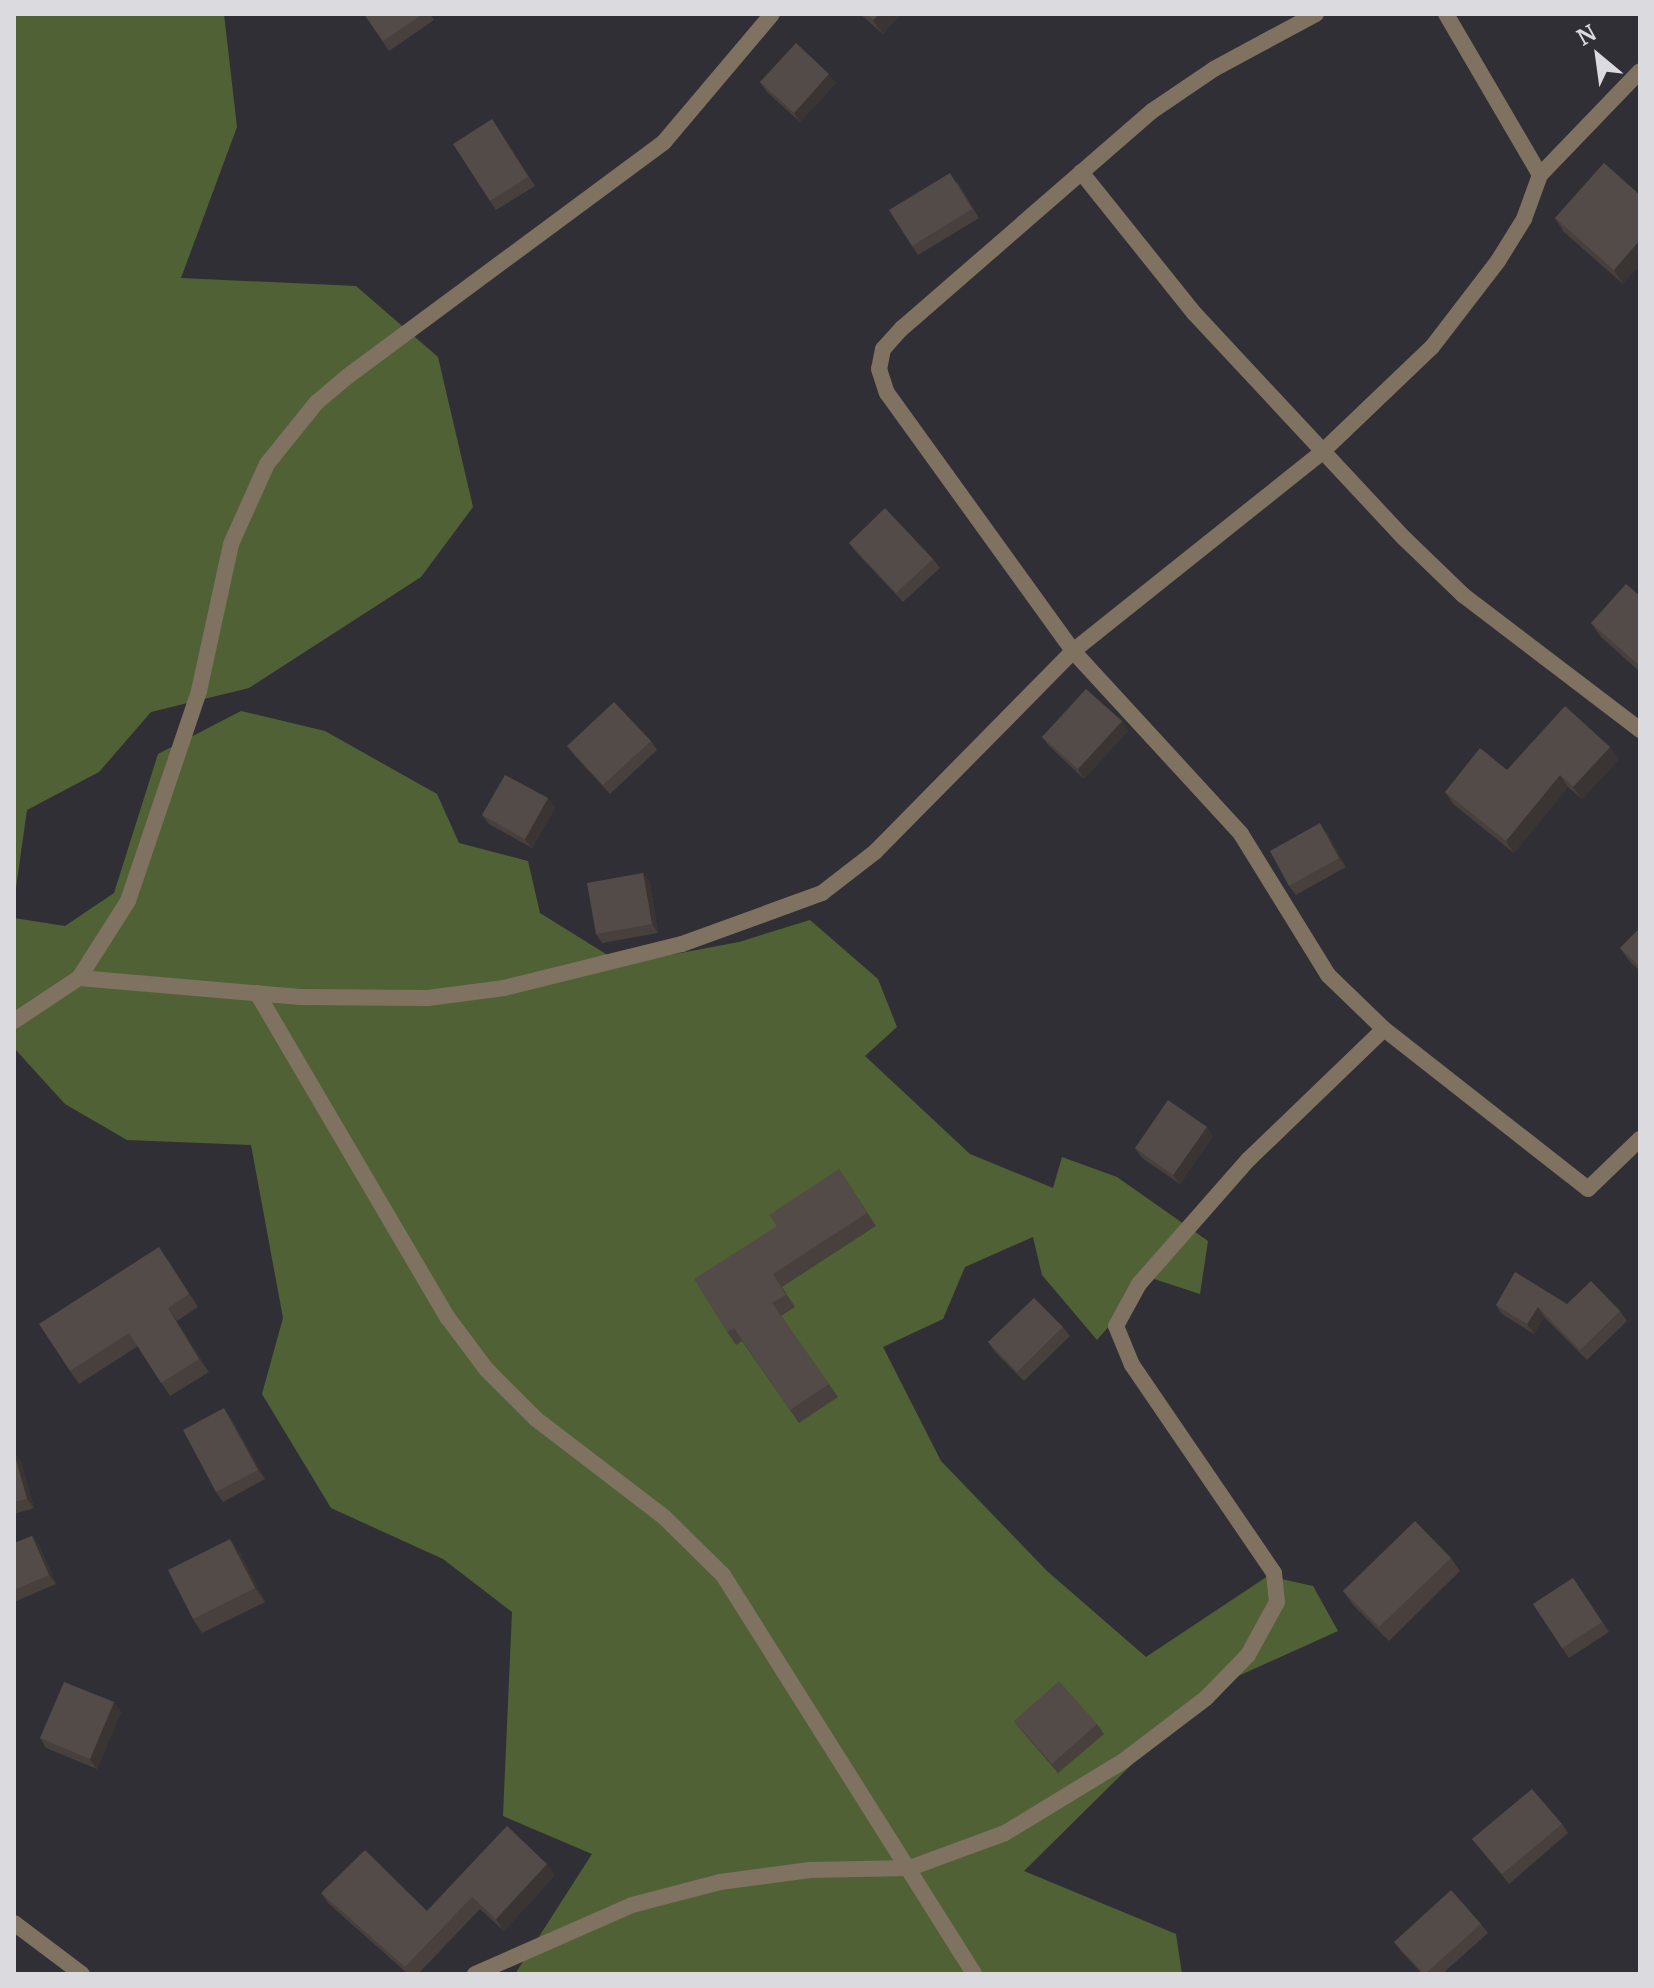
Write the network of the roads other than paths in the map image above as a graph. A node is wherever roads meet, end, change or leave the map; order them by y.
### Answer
1 (772, 14) edge
2 (1316, 14) edge
3 (1446, 14) edge
4 (1640, 71) edge
5 (1081, 172) junction
6 (1540, 175) junction
7 (1321, 453) junction
8 (1073, 651) junction
9 (1640, 730) edge
10 (79, 978) junction
11 (257, 993) junction
12 (14, 1021) edge
13 (1384, 1029) junction
14 (1640, 1139) edge
15 (910, 1868) junction
16 (14, 1923) edge
17 (82, 1974) edge
18 (475, 1974) edge
19 (974, 1974) edge

1 - 10 street
2 - 5 street
3 - 6 street
4 - 6 street
5 - 7 street
5 - 8 street
6 - 7 street
7 - 8 street
7 - 9 street
8 - 11 street
8 - 13 street
10 - 11 street
10 - 12 street
11 - 15 street
13 - 14 street
13 - 15 street
15 - 18 street
15 - 19 street
16 - 17 street

